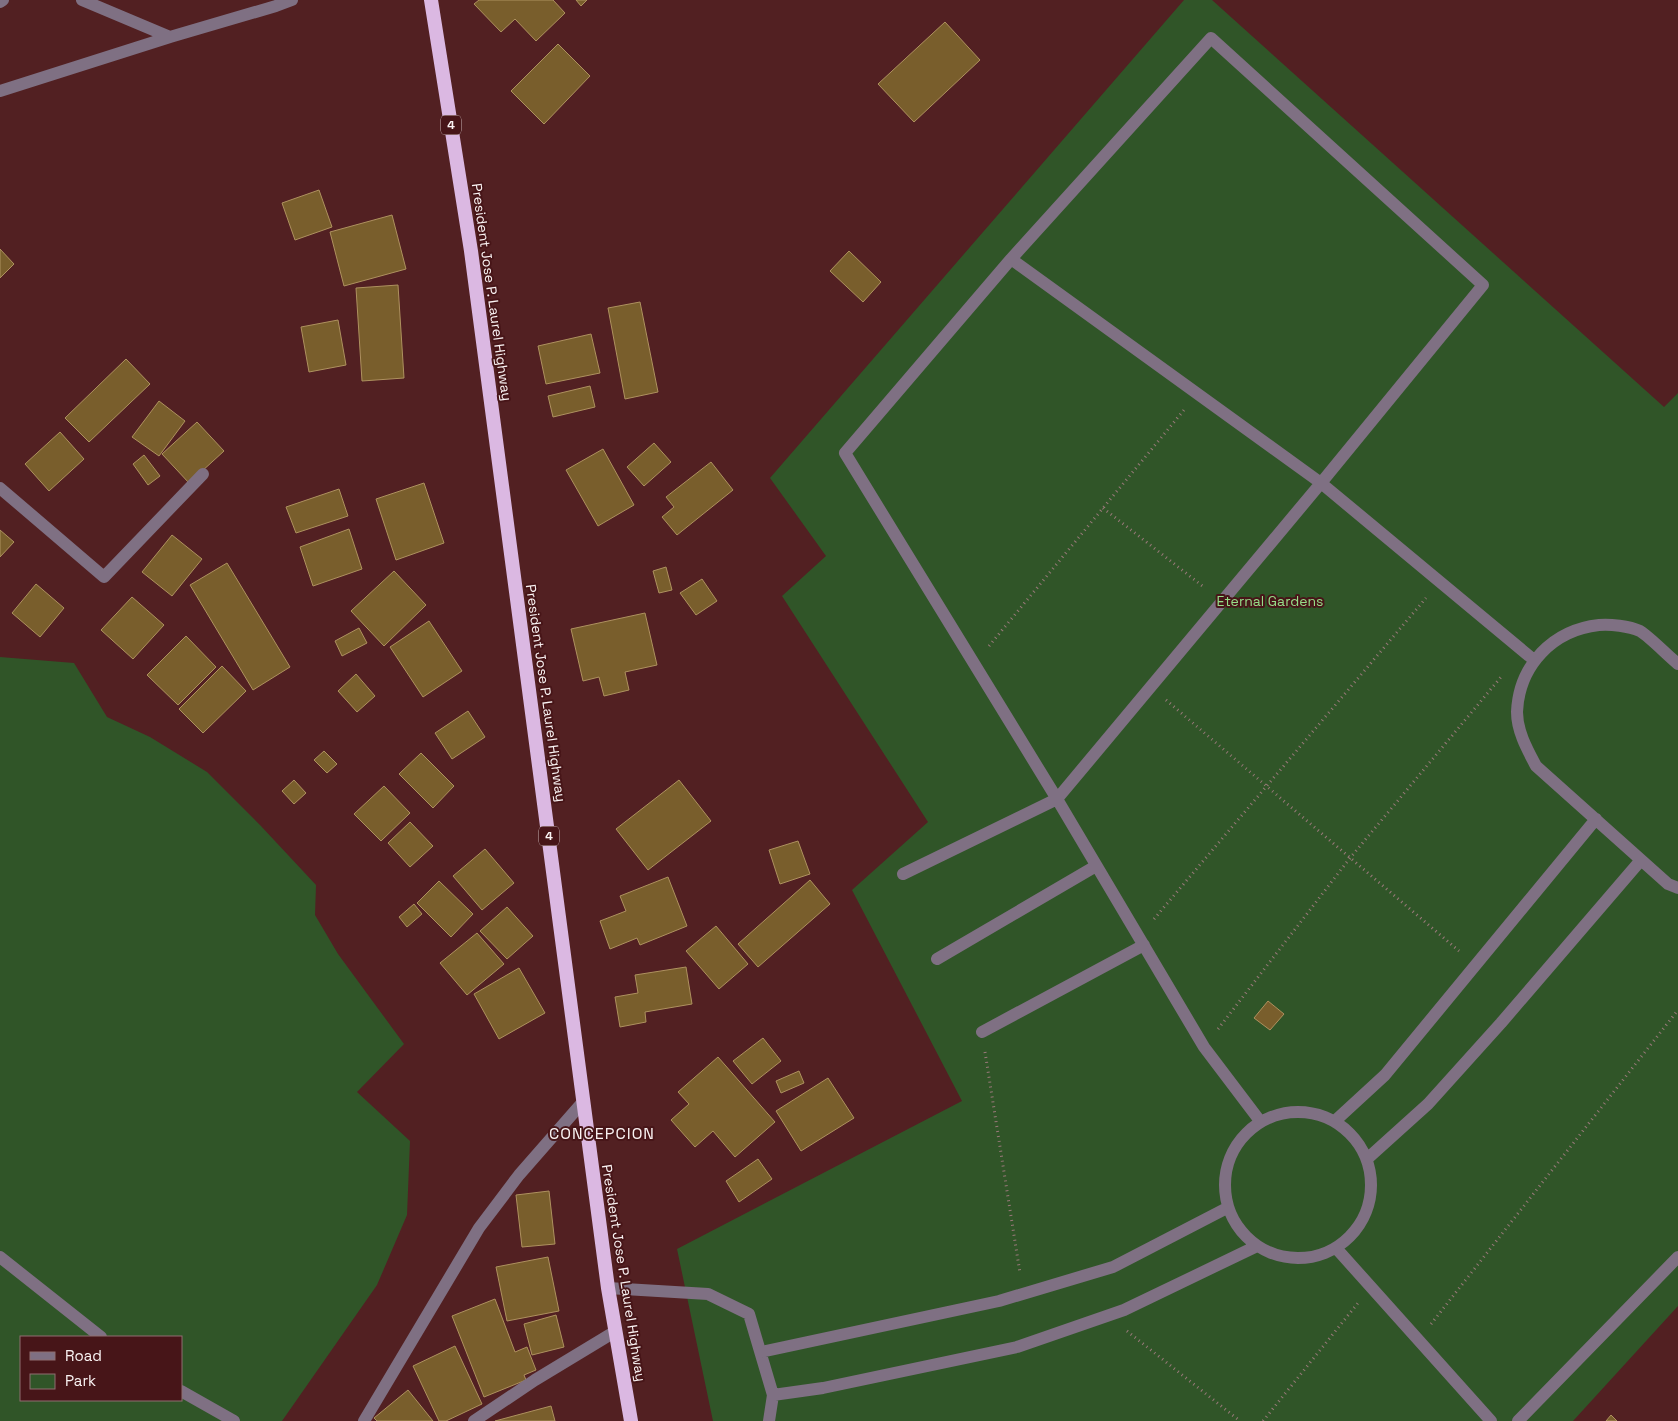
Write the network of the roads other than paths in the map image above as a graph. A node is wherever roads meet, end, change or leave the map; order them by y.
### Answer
1 (4, 0) edge
2 (82, 0) edge
3 (292, 0) edge
4 (431, 0) edge
5 (0, 2) edge
6 (170, 37) junction
7 (0, 91) edge
8 (1011, 259) junction
9 (203, 474) dead end
10 (1321, 483) junction
11 (0, 488) edge
12 (1534, 660) junction
13 (1678, 664) edge
14 (1057, 799) junction
15 (1596, 819) junction
16 (1640, 860) junction
17 (1096, 866) junction
18 (903, 874) dead end
19 (1678, 888) edge
20 (1141, 941) junction
21 (937, 959) dead end
22 (982, 1032) road end
23 (582, 1103) junction
24 (1260, 1121) junction
25 (1335, 1121) junction
26 (1367, 1159) junction
27 (1227, 1208) junction
28 (1257, 1246) junction
29 (1336, 1248) junction
30 (1678, 1257) edge
31 (0, 1258) edge
32 (608, 1288) junction
33 (616, 1331) junction
34 (100, 1336) edge
35 (761, 1352) junction
36 (182, 1392) edge
37 (773, 1395) junction
38 (229, 1420) edge
39 (364, 1421) edge
40 (474, 1421) edge
41 (631, 1421) edge
42 (769, 1421) edge
43 (1491, 1421) edge
44 (1518, 1421) edge

1 - 5 street
2 - 6 street
3 - 6 street
4 - 23 highway, President Jose P. Laurel Highway / 4
6 - 7 street
8 - 10 street
8 - 10 street
8 - 14 street
9 - 11 street
10 - 12 street
10 - 14 street
12 - 13 street
12 - 15 street
14 - 17 street
14 - 18 street
15 - 16 street
15 - 25 street
16 - 19 street
16 - 26 street
17 - 20 street
17 - 21 street
20 - 22 street
20 - 24 street
23 - 32 highway, President Jose P. Laurel Highway / 4
23 - 39 street
24 - 25 street
24 - 27 street
25 - 26 street
26 - 29 street
27 - 28 street
27 - 35 street
28 - 29 street
28 - 37 street
29 - 43 street
30 - 44 street
31 - 34 street
32 - 33 highway, President Jose P. Laurel Highway / 4
32 - 35 street
33 - 40 street
33 - 41 highway, President Jose P. Laurel Highway / 4
35 - 37 street
36 - 38 street
37 - 42 street

